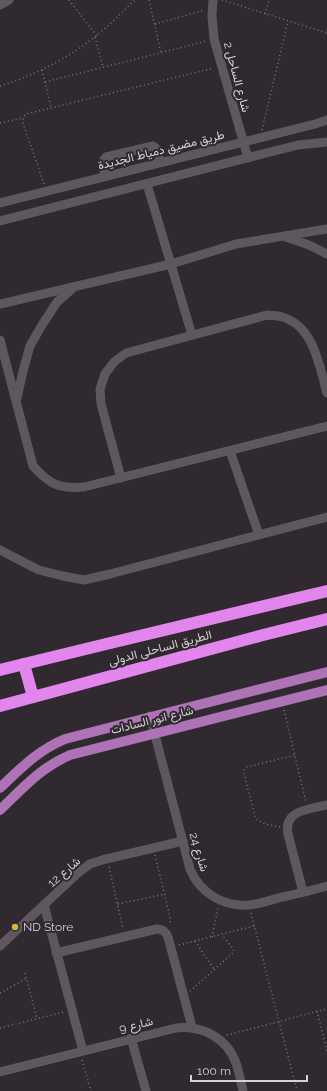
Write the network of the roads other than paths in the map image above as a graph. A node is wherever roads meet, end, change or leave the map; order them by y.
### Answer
1 (10, 0) edge
2 (213, 4) edge
3 (0, 5) edge
4 (327, 120) edge
5 (242, 142) junction
6 (327, 142) edge
7 (248, 158) junction
8 (160, 162) junction
9 (106, 176) junction
10 (147, 184) junction
11 (0, 203) edge
12 (0, 221) edge
13 (327, 229) edge
14 (284, 236) junction
15 (327, 254) edge
16 (171, 264) junction
17 (75, 287) junction
18 (0, 304) edge
19 (192, 335) junction
20 (0, 340) edge
21 (327, 393) edge
22 (16, 402) junction
23 (327, 426) edge
24 (230, 451) junction
25 (121, 478) junction
26 (327, 517) edge
27 (259, 535) junction
28 (0, 550) edge
29 (327, 591) edge
30 (327, 619) edge
31 (24, 664) junction
32 (0, 670) edge
33 (327, 672) edge
34 (327, 690) edge
35 (34, 697) junction
36 (0, 706) edge
37 (150, 716) junction
38 (154, 733) junction
39 (0, 788) edge
40 (327, 805) edge
41 (0, 810) edge
42 (183, 841) junction
43 (327, 886) edge
44 (304, 892) junction
45 (44, 905) junction
46 (0, 946) edge
47 (56, 953) junction
48 (192, 1027) junction
49 (131, 1038) junction
50 (82, 1051) junction
51 (0, 1072) edge
52 (146, 1091) edge
53 (243, 1091) edge

1 - 3 street
2 - 5 street, شارع الساحل 2
4 - 5 street, طريق مضيق دمياط الجديدة
5 - 7 street, شارع الساحل 2
5 - 8 street, طريق مضيق دمياط الجديدة
6 - 7 street
7 - 10 street
8 - 9 street, طريق مضيق دمياط الجديدة
8 - 9 street
9 - 11 street, طريق مضيق دمياط الجديدة
10 - 12 street
10 - 16 street
13 - 14 street
14 - 15 street
14 - 16 street
16 - 17 street
16 - 19 street
17 - 18 street
17 - 22 street
19 - 21 street
19 - 25 street
20 - 22 street
22 - 25 street
23 - 24 street
24 - 25 street
24 - 27 street
26 - 27 street
27 - 28 street
29 - 31 highway, الطريق الساحلى الدولى
30 - 35 highway, الطريق الساحلى الدولى
31 - 32 highway, الطريق الساحلى الدولى
31 - 35 highway
33 - 37 main road, شارع انور السادات
34 - 38 main road, شارع انور السادات
35 - 36 highway, الطريق الساحلى الدولى
37 - 38 street, شارع 24
37 - 39 main road, شارع انور السادات
38 - 41 main road, شارع انور السادات
38 - 42 street, شارع 24
40 - 44 street
42 - 44 street, شارع 24
42 - 45 street, شارع 12
43 - 44 street, شارع 24
45 - 46 street, شارع 12
45 - 47 street
47 - 48 street
47 - 50 street
48 - 49 street, شارع 9
48 - 53 street, شارع 9
49 - 50 street, شارع 9
49 - 52 street
50 - 51 street, شارع 9

